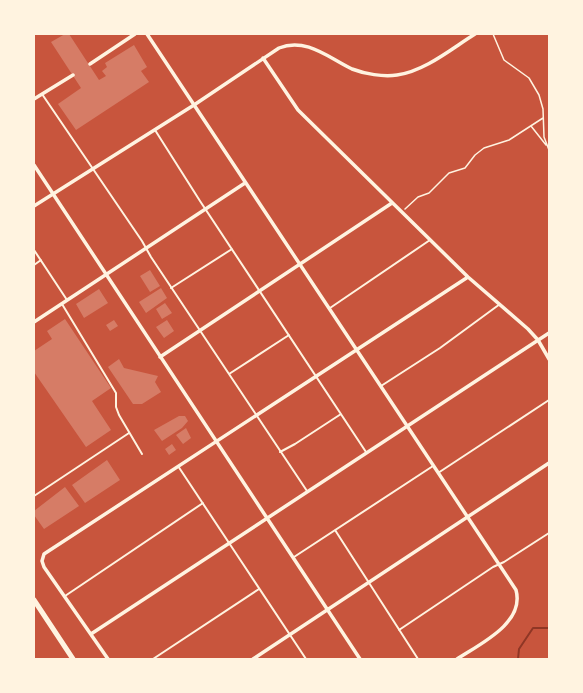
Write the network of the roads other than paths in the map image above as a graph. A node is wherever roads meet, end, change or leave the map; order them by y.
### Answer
1 (135, 34) edge
2 (147, 34) edge
3 (475, 34) edge
4 (263, 58) junction
5 (90, 64) dead end
6 (73, 75) dead end
7 (42, 94) junction
8 (34, 99) edge
9 (194, 104) junction
10 (154, 129) junction
11 (34, 164) edge
12 (92, 168) junction
13 (245, 183) junction
14 (53, 193) junction
15 (392, 203) junction
16 (34, 206) edge
17 (205, 209) junction
18 (430, 240) junction
19 (147, 248) junction
20 (232, 249) junction
21 (34, 250) edge
22 (41, 260) junction
23 (301, 264) junction
24 (34, 265) edge
25 (107, 276) junction
26 (468, 277) junction
27 (171, 288) junction
28 (260, 291) junction
29 (68, 300) junction
30 (62, 304) junction
31 (500, 304) junction
32 (330, 308) junction
33 (34, 322) edge
34 (200, 331) junction
35 (549, 333) edge
36 (290, 335) junction
37 (538, 340) junction
38 (357, 348) junction
39 (160, 356) junction
40 (549, 358) edge
41 (229, 374) junction
42 (316, 375) junction
43 (381, 386) junction
44 (549, 400) edge
45 (341, 414) junction
46 (256, 415) junction
47 (406, 426) junction
48 (130, 433) junction
49 (216, 442) junction
50 (280, 452) junction
51 (366, 452) junction
52 (142, 454) dead end
53 (549, 464) edge
54 (178, 465) junction
55 (433, 466) junction
56 (437, 474) junction
57 (307, 491) junction
58 (34, 496) edge
59 (203, 503) junction
60 (266, 518) junction
61 (467, 518) junction
62 (335, 530) junction
63 (549, 533) edge
64 (230, 542) junction
65 (293, 558) junction
66 (499, 564) junction
67 (369, 583) junction
68 (258, 589) junction
69 (64, 596) junction
70 (34, 600) edge
71 (327, 610) junction
72 (399, 630) junction
73 (91, 634) junction
74 (290, 635) junction
75 (73, 659) edge
76 (108, 659) edge
77 (152, 659) edge
78 (253, 659) edge
79 (306, 659) edge
80 (360, 659) edge
81 (418, 659) edge
82 (457, 659) edge

1 - 5 street
2 - 9 street
3 - 4 street
4 - 9 street
4 - 15 street
6 - 7 street
7 - 8 street
7 - 12 lane
9 - 10 street
9 - 13 street
10 - 12 street
10 - 17 lane
11 - 14 street
12 - 14 street
12 - 19 lane
13 - 17 street
13 - 23 street
14 - 16 street
14 - 25 street
15 - 18 street
15 - 23 street
17 - 19 street
17 - 20 lane
18 - 26 street
18 - 32 lane
19 - 25 street
19 - 27 lane
20 - 27 lane
20 - 28 lane
21 - 22 lane
22 - 24 lane
22 - 29 lane
23 - 28 street
23 - 32 street
25 - 29 street
25 - 39 street
26 - 31 street
26 - 38 street
27 - 34 lane
28 - 34 street
28 - 36 lane
29 - 30 street
30 - 33 street
30 - 48 lane
31 - 37 street
31 - 43 lane
32 - 38 street
34 - 39 street
34 - 41 lane
35 - 37 street
36 - 41 lane
36 - 42 lane
37 - 40 street
37 - 47 street
38 - 42 street
38 - 43 street
39 - 49 street
41 - 46 lane
42 - 45 lane
42 - 46 street
43 - 47 street
44 - 56 lane
45 - 50 lane
45 - 51 lane
46 - 49 street
46 - 50 lane
47 - 51 street
47 - 55 street
48 - 52 lane
48 - 58 lane
49 - 54 street
49 - 60 street
50 - 57 lane
51 - 57 street
53 - 61 street
54 - 59 lane
54 - 69 street
55 - 56 street
55 - 62 lane
56 - 61 street
57 - 60 street
59 - 64 lane
59 - 69 lane
60 - 64 street
60 - 65 street
61 - 66 street
61 - 67 street
62 - 65 lane
62 - 67 lane
63 - 66 lane
64 - 68 lane
64 - 73 street
65 - 71 street
66 - 72 lane
66 - 82 street
67 - 71 street
67 - 72 lane
68 - 74 lane
68 - 77 lane
69 - 73 street
70 - 75 main road
71 - 74 street
71 - 80 street
72 - 81 lane
73 - 76 street
74 - 78 street
74 - 79 lane

